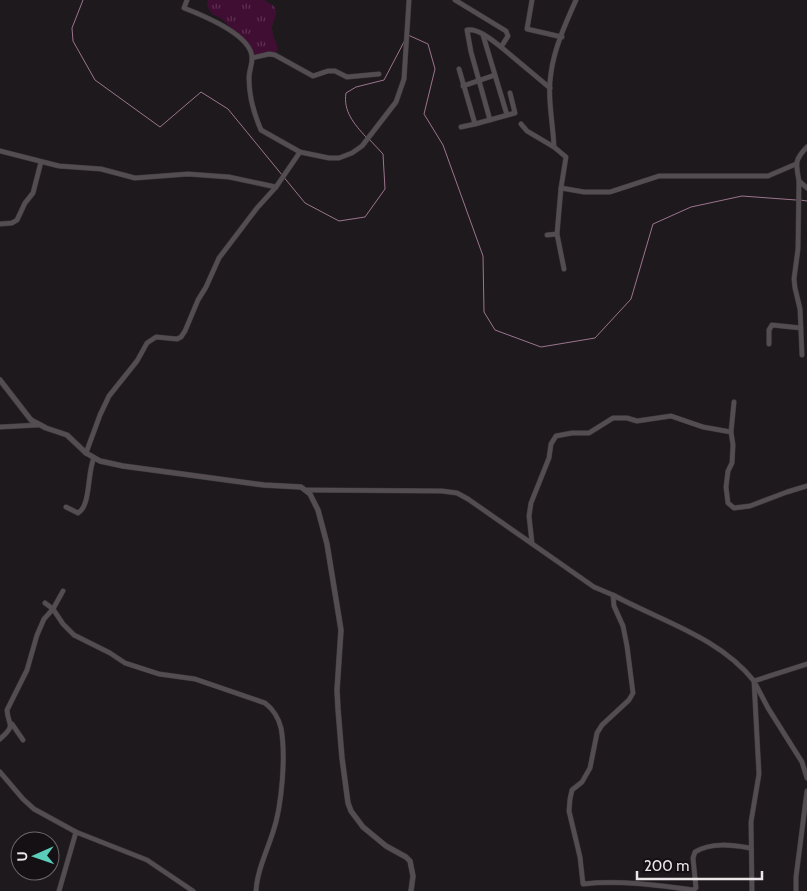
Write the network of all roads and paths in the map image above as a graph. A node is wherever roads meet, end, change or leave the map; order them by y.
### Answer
1 (187, 0) edge
2 (408, 0) edge
3 (455, 0) edge
4 (532, 0) edge
5 (576, 0) edge
6 (483, 35) junction
7 (562, 37) junction
8 (500, 47) junction
9 (252, 58) junction
10 (458, 70) dead end
11 (379, 74) dead end
12 (495, 75) junction
13 (479, 81) junction
14 (463, 86) junction
15 (550, 88) junction
16 (510, 93) dead end
17 (507, 115) junction
18 (490, 120) junction
19 (475, 124) junction
20 (521, 124) dead end
21 (461, 127) dead end
22 (554, 147) junction
23 (807, 147) edge
24 (0, 151) edge
25 (300, 152) junction
26 (41, 162) junction
27 (796, 164) junction
28 (799, 182) junction
29 (276, 188) junction
30 (561, 188) junction
31 (807, 188) edge
32 (0, 224) edge
33 (557, 234) junction
34 (547, 235) dead end
35 (564, 269) dead end
36 (801, 328) junction
37 (769, 344) dead end
38 (802, 354) dead end
39 (0, 380) edge
40 (734, 402) dead end
41 (38, 424) junction
42 (0, 427) edge
43 (731, 432) junction
44 (86, 453) junction
45 (94, 458) junction
46 (807, 486) edge
47 (306, 490) junction
48 (66, 506) dead end
49 (532, 543) junction
50 (63, 590) dead end
51 (613, 595) junction
52 (45, 603) dead end
53 (53, 609) junction
54 (807, 664) edge
55 (754, 681) junction
56 (12, 724) junction
57 (0, 739) edge
58 (23, 740) dead end
59 (0, 772) edge
60 (807, 778) edge
61 (807, 791) edge
62 (76, 832) junction
63 (750, 848) junction
64 (583, 884) junction
65 (59, 891) edge
66 (193, 891) edge
67 (256, 891) edge
68 (411, 891) edge
69 (584, 891) edge
70 (752, 891) edge
71 (796, 891) edge

1 - 9 street
2 - 25 street
3 - 8 street
4 - 7 street
5 - 7 street
6 - 8 street
6 - 12 street
6 - 13 street
7 - 15 street
8 - 15 street
9 - 11 street
9 - 25 street
10 - 14 street
12 - 13 street
12 - 17 street
13 - 14 street
13 - 18 street
14 - 19 street
15 - 22 street
16 - 17 street
17 - 18 street
18 - 19 street
19 - 21 street
20 - 22 street
22 - 30 street
23 - 27 street
24 - 26 street
25 - 29 street
26 - 29 street
26 - 32 street
27 - 28 street
27 - 30 street
28 - 31 street
28 - 36 street
29 - 44 street
30 - 33 street
33 - 34 street
33 - 35 street
36 - 37 street
36 - 38 street
39 - 41 street
40 - 43 street
41 - 42 street
41 - 44 street
43 - 46 street
43 - 49 street
44 - 45 street
45 - 47 street
45 - 48 street
47 - 49 street
47 - 68 street
49 - 51 street
50 - 53 street
51 - 55 street
51 - 64 street
52 - 53 street
53 - 56 street
53 - 67 street
54 - 55 street
55 - 60 street
55 - 63 street
56 - 57 street
56 - 58 street
59 - 62 street
61 - 71 street
62 - 65 street
62 - 66 street
63 - 64 street
63 - 70 street
64 - 69 street

